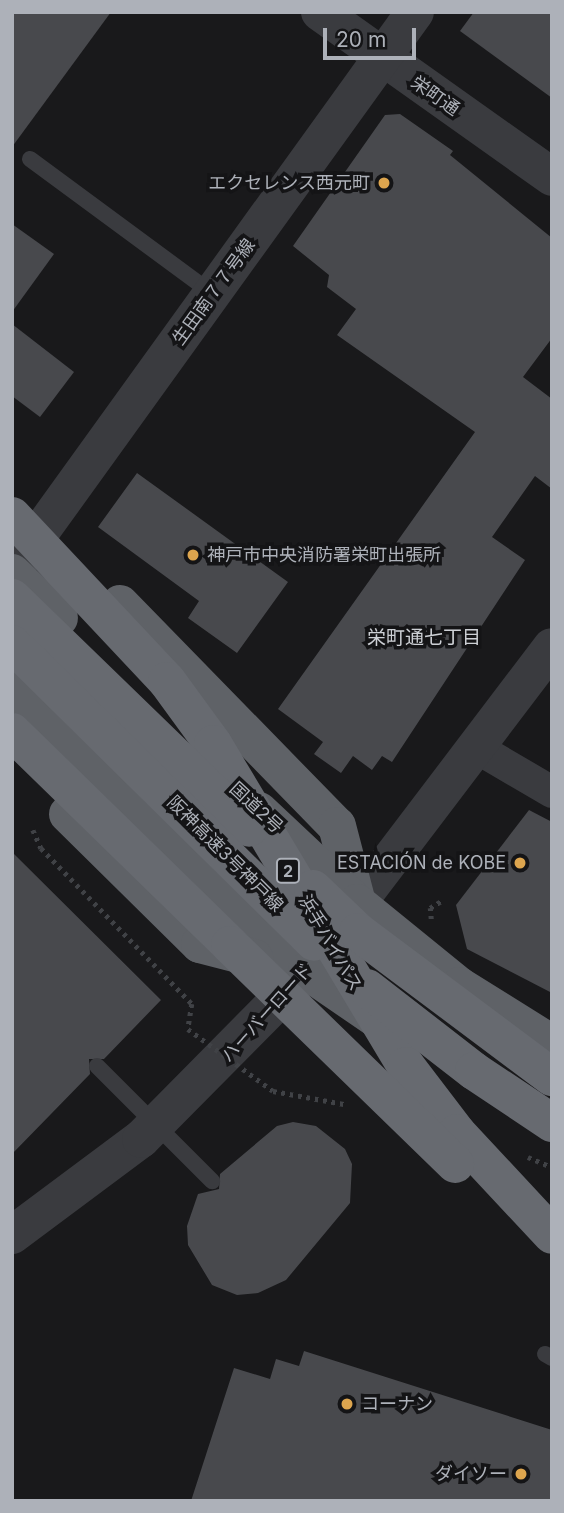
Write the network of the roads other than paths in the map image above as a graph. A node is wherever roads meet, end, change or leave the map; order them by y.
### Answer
1 (320, 12) edge
2 (415, 12) edge
3 (382, 59) junction
4 (30, 159) dead end
5 (548, 165) edge
6 (212, 293) junction
7 (12, 495) edge
8 (28, 521) edge
9 (12, 572) edge
10 (12, 598) edge
11 (12, 644) edge
12 (552, 647) edge
13 (12, 685) edge
14 (12, 732) edge
15 (477, 748) junction
16 (12, 758) edge
17 (552, 792) edge
18 (357, 903) junction
19 (307, 971) junction
20 (552, 1044) edge
21 (97, 1066) dead end
22 (552, 1077) edge
23 (552, 1115) edge
24 (552, 1123) edge
25 (212, 1181) dead end
26 (12, 1235) edge
27 (552, 1235) edge
28 (552, 1258) edge

1 - 3 street, 栄町通
2 - 3 street, 生田南７７号線
3 - 5 street, 栄町通
3 - 6 street, 生田南７７号線
4 - 6 lane
6 - 8 street, 生田南７７号線
7 - 8 highway
8 - 9 street, 生田南７７号線
8 - 18 highway
8 - 27 highway, 浜手バイパス / 2, bridge
9 - 18 highway, 国道2号 / 2
10 - 22 highway, 阪神高速3号神戸線, bridge
11 - 24 highway, 阪神高速3号神戸線, bridge
12 - 15 street, ハーバーロード
13 - 19 highway
14 - 28 highway, bridge
15 - 17 street
15 - 18 street, ハーバーロード
16 - 19 highway
18 - 19 street, ハーバーロード
18 - 20 highway, 国道2号 / 2
19 - 23 highway
19 - 26 street, ハーバーロード
21 - 25 lane, bridge

